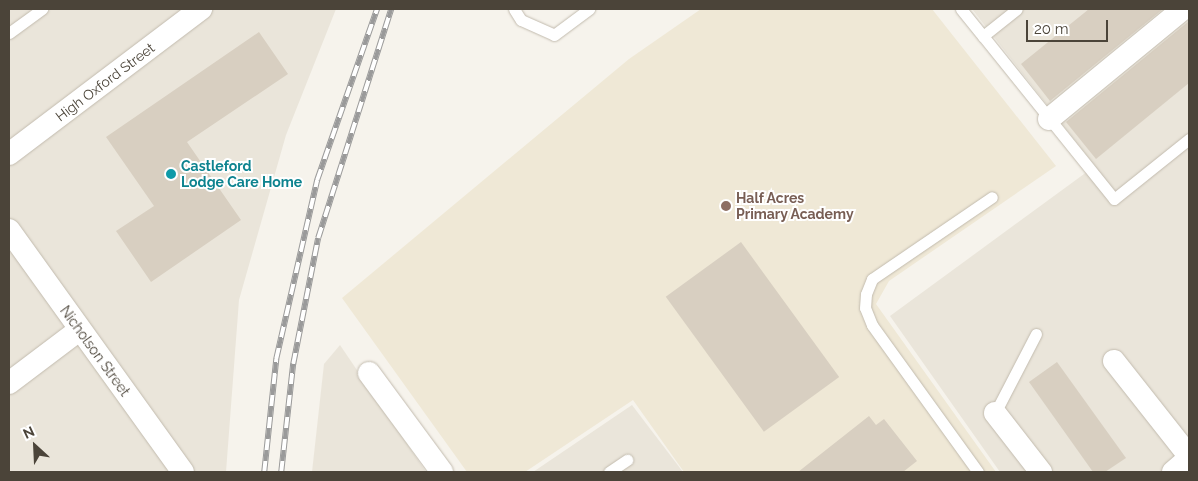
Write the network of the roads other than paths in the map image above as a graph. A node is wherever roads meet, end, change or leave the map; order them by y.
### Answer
1 (42, 9) edge
2 (201, 9) edge
3 (514, 9) edge
4 (589, 9) edge
5 (961, 9) edge
6 (1017, 9) edge
7 (1183, 9) edge
8 (9, 33) edge
9 (982, 36) junction
10 (1049, 119) junction
11 (1189, 139) edge
12 (9, 154) edge
13 (992, 197) dead end
14 (9, 230) edge
15 (80, 330) junction
16 (1036, 334) dead end
17 (1114, 361) dead end
18 (369, 373) dead end
19 (9, 383) edge
20 (995, 413) joint
21 (1189, 457) edge
22 (627, 460) dead end
23 (183, 472) edge
24 (442, 472) edge
25 (609, 472) edge
26 (978, 472) edge
27 (1041, 472) edge
28 (1173, 472) edge

1 - 8 lane
2 - 12 street, High Oxford Street
3 - 4 lane
5 - 9 lane
6 - 9 lane
7 - 10 street
9 - 10 lane
10 - 11 lane
13 - 26 lane
14 - 15 street, Nicholson Street
15 - 19 street
15 - 23 street, Nicholson Street
16 - 20 lane
17 - 21 street
18 - 24 street
20 - 27 street
21 - 28 street
22 - 25 lane

